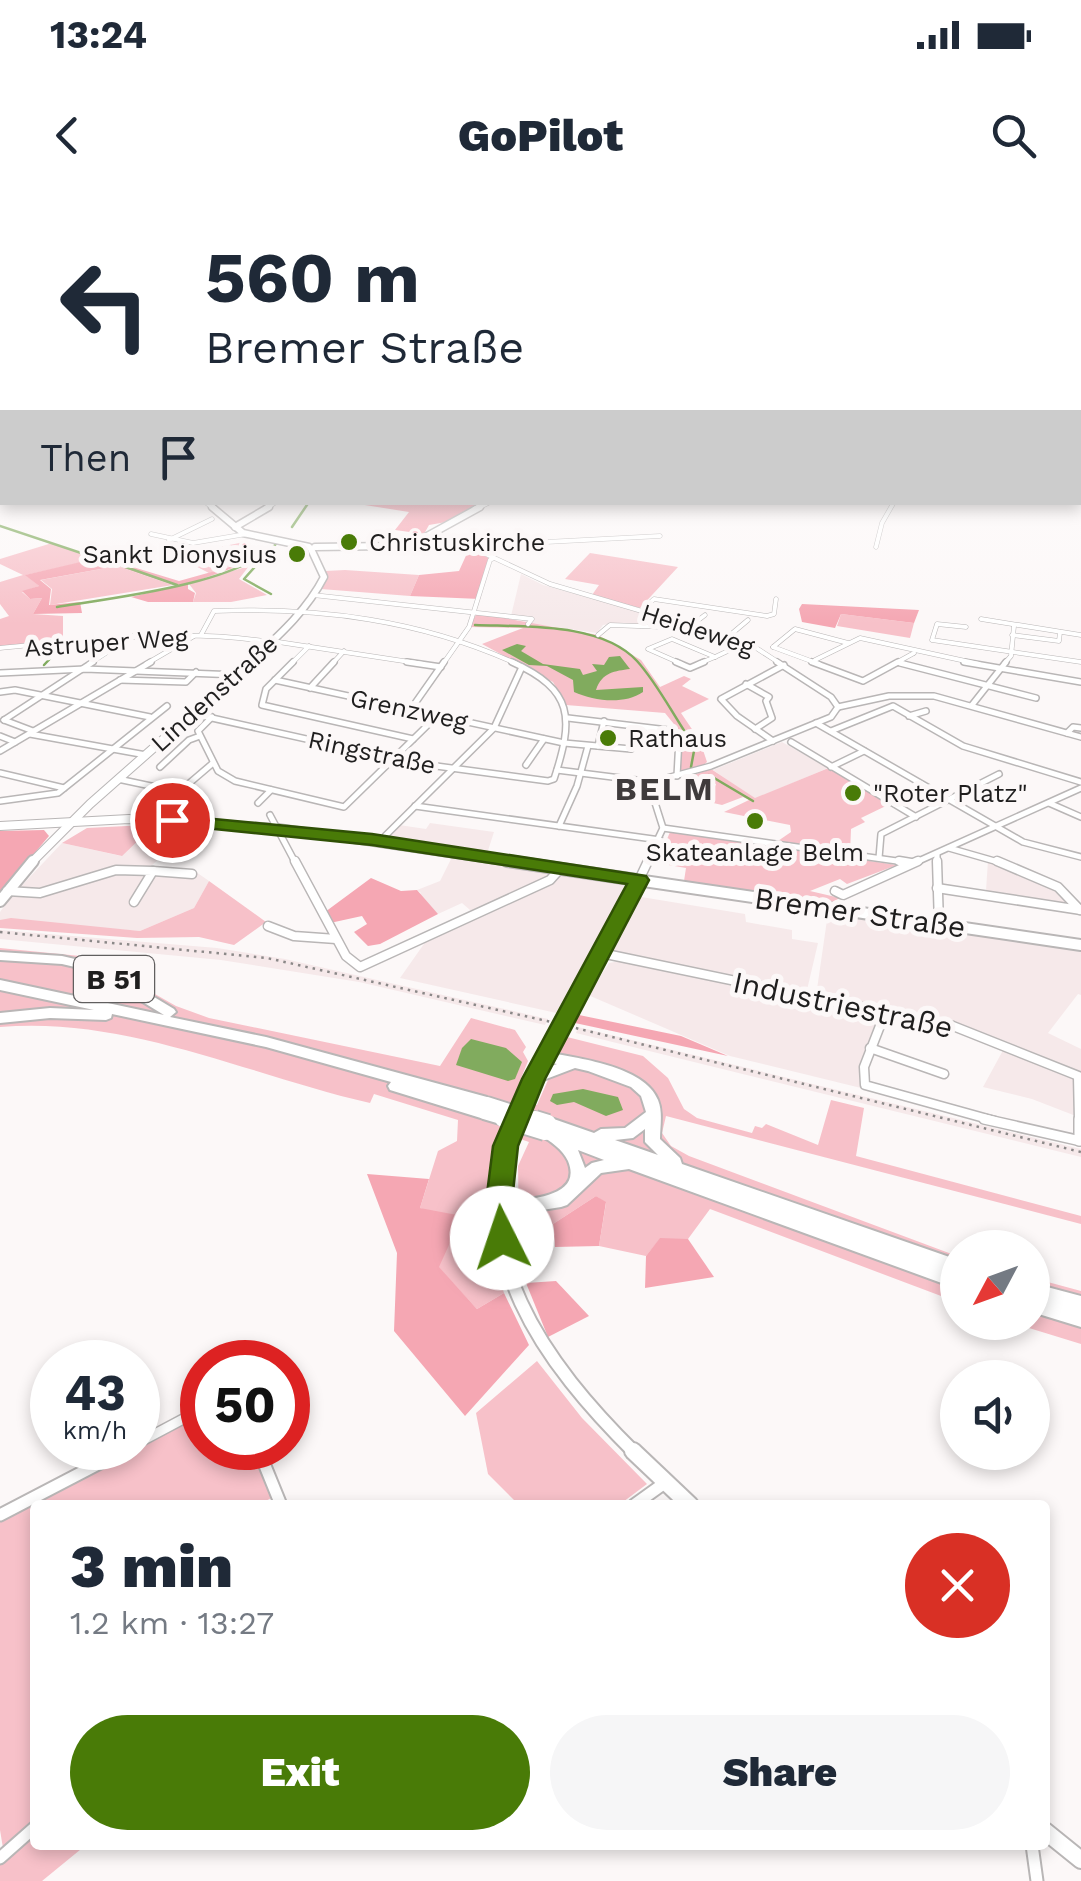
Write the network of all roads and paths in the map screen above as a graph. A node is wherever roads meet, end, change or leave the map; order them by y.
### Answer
1 (209, 505) edge
2 (272, 505) edge
3 (483, 505) edge
4 (892, 505) edge
5 (212, 519) dead end
6 (235, 527) junction
7 (151, 534) dead end
8 (246, 534) junction
9 (660, 536) dead end
10 (169, 540) junction
11 (420, 540) junction
12 (876, 546) dead end
13 (467, 547) junction
14 (312, 548) junction
15 (494, 558) junction
16 (313, 595) junction
17 (776, 599) dead end
18 (642, 610) junction
19 (302, 611) junction
20 (477, 613) junction
21 (705, 615) dead end
22 (748, 620) dead end
23 (980, 620) dead end
24 (528, 624) dead end
25 (694, 626) junction
26 (1014, 626) junction
27 (966, 627) dead end
28 (1060, 632) junction
29 (198, 634) junction
30 (598, 634) dead end
31 (1012, 634) junction
32 (1081, 635) edge
33 (132, 636) junction
34 (730, 636) junction
35 (460, 641) junction
36 (272, 642) junction
37 (746, 642) junction
38 (848, 643) junction
39 (309, 646) junction
40 (773, 647) junction
41 (0, 648) edge
42 (344, 651) junction
43 (764, 651) junction
44 (914, 652) junction
45 (1011, 652) junction
46 (715, 657) junction
47 (815, 660) junction
48 (899, 662) junction
49 (1081, 662) edge
50 (784, 665) junction
51 (441, 667) junction
52 (522, 667) junction
53 (85, 669) junction
54 (1000, 669) junction
55 (137, 670) junction
56 (198, 671) junction
57 (0, 673) edge
58 (238, 676) junction
59 (120, 680) junction
60 (274, 680) junction
61 (1081, 682) edge
62 (746, 684) junction
63 (988, 684) junction
64 (310, 688) junction
65 (0, 692) edge
66 (38, 696) junction
67 (1036, 698) dead end
68 (80, 703) junction
69 (972, 705) junction
70 (166, 706) dead end
71 (838, 707) junction
72 (411, 708) junction
73 (926, 711) dead end
74 (194, 714) junction
75 (438, 715) junction
76 (909, 716) junction
77 (150, 717) junction
78 (212, 717) junction
79 (568, 718) junction
80 (2, 719) edge
81 (604, 722) junction
82 (816, 723) junction
83 (494, 728) junction
84 (1081, 728) edge
85 (755, 729) junction
86 (31, 732) junction
87 (830, 732) junction
88 (1067, 733) junction
89 (0, 736) edge
90 (200, 736) junction
91 (1081, 737) edge
92 (414, 739) junction
93 (544, 739) junction
94 (773, 741) junction
95 (15, 742) junction
96 (791, 742) dead end
97 (564, 744) junction
98 (588, 746) junction
99 (598, 746) junction
100 (112, 748) junction
101 (630, 749) dead end
102 (0, 751) edge
103 (864, 751) junction
104 (146, 755) junction
105 (392, 758) junction
106 (213, 763) junction
107 (526, 765) dead end
108 (831, 766) junction
109 (160, 767) dead end
110 (454, 768) junction
111 (557, 770) junction
112 (581, 772) junction
113 (0, 773) edge
114 (999, 774) dead end
115 (677, 776) junction
116 (118, 779) junction
117 (652, 782) junction
118 (1081, 785) edge
119 (64, 788) junction
120 (271, 790) junction
121 (97, 798) junction
122 (950, 800) junction
123 (0, 801) edge
124 (258, 803) dead end
125 (1049, 803) junction
126 (416, 806) junction
127 (270, 815) dead end
128 (916, 817) junction
129 (1081, 817) edge
130 (129, 819) junction
131 (72, 821) junction
132 (37, 824) junction
133 (0, 826) edge
134 (559, 826) junction
135 (996, 826) junction
136 (278, 828) junction
137 (663, 828) junction
138 (56, 836) junction
139 (385, 836) dead end
140 (362, 840) junction
141 (660, 840) junction
142 (948, 848) junction
143 (937, 854) junction
144 (1081, 857) edge
145 (879, 858) junction
146 (912, 864) junction
147 (559, 870) junction
148 (153, 871) junction
149 (192, 874) dead end
150 (639, 880) junction
151 (937, 888) junction
152 (7, 891) junction
153 (835, 891) dead end
154 (0, 901) edge
155 (134, 902) dead end
156 (1081, 910) edge
157 (939, 924) junction
158 (268, 926) dead end
159 (336, 939) junction
160 (1081, 945) edge
161 (601, 954) junction
162 (0, 956) edge
163 (0, 985) edge
164 (0, 993) edge
165 (884, 1013) junction
166 (106, 1014) junction
167 (0, 1018) edge
168 (212, 1029) junction
169 (870, 1048) junction
170 (545, 1057) junction
171 (576, 1064) junction
172 (944, 1074) dead end
173 (1080, 1077) edge
174 (534, 1079) junction
175 (486, 1108) junction
176 (652, 1114) junction
177 (546, 1128) junction
178 (582, 1134) junction
179 (1080, 1141) edge
180 (645, 1167) junction
181 (697, 1174) junction
182 (576, 1186) junction
183 (498, 1210) junction
184 (940, 1262) edge
185 (940, 1275) edge
186 (1050, 1296) edge
187 (1081, 1304) edge
188 (1050, 1310) edge
189 (1081, 1319) edge
190 (87, 1470) edge
191 (267, 1470) edge
192 (666, 1482) junction
193 (279, 1500) edge
194 (641, 1500) edge
195 (685, 1500) edge
196 (0, 1515) edge
197 (30, 1832) edge
198 (1050, 1834) edge
199 (1033, 1850) edge
200 (0, 1858) edge
201 (1081, 1860) edge
202 (1037, 1881) edge

1 - 6 street
2 - 6 street
3 - 11 street
4 - 12 street
5 - 10 street
6 - 8 street
7 - 10 street
8 - 10 street
8 - 14 street
9 - 13 street
11 - 13 street, Heideweg
11 - 14 street
13 - 15 street, Heideweg
14 - 16 street
15 - 18 street, Heideweg
15 - 20 street
16 - 19 street, Lindenstraße
16 - 20 street
17 - 18 street
18 - 25 street, Heideweg
19 - 29 street
19 - 35 street
19 - 36 street, Lindenstraße
20 - 24 street
20 - 35 street
21 - 25 street
22 - 34 street
23 - 26 street
25 - 30 street
25 - 34 street, Heideweg
26 - 28 street
26 - 31 street
27 - 45 street
28 - 31 street
28 - 32 street
29 - 33 street, Astruper Weg
29 - 36 street, Astruper Weg
29 - 55 street
31 - 45 street
33 - 41 street, Astruper Weg
33 - 53 street
34 - 37 street, Heideweg
35 - 51 street
35 - 52 street
36 - 39 street, Astruper Weg
36 - 58 street, Lindenstraße
37 - 43 street, Heideweg
37 - 46 street
38 - 40 street
38 - 44 street
38 - 47 street
39 - 42 street, Astruper Weg
39 - 60 street
40 - 43 street
40 - 47 street
42 - 51 street, Astruper Weg
42 - 64 street
43 - 50 street, Heideweg
44 - 48 street
44 - 54 street
45 - 49 street
45 - 54 street
46 - 46 street
47 - 48 street
48 - 63 street
50 - 62 street
50 - 71 street, Heideweg
51 - 72 street
52 - 79 street
52 - 83 street
53 - 55 street
53 - 57 street
53 - 66 street
54 - 61 street
54 - 63 street
55 - 56 street
55 - 59 street
56 - 58 street
56 - 59 street
58 - 74 street, Lindenstraße
59 - 68 street
60 - 64 street, Grenzweg
60 - 92 street
62 - 85 street
62 - 85 street
63 - 67 street
63 - 69 street
64 - 72 street, Grenzweg
65 - 66 street
66 - 68 street
66 - 80 street
68 - 77 street
68 - 86 street
69 - 71 street
69 - 88 street
70 - 77 street
71 - 82 street
72 - 75 street, Grenzweg
73 - 76 street
74 - 78 street, Ringstraße
74 - 104 street, Lindenstraße
75 - 83 street, Grenzweg
75 - 92 street
76 - 87 street
76 - 118 street
77 - 100 street
78 - 90 street
78 - 105 street, Ringstraße
79 - 81 street
79 - 97 street
80 - 86 street
81 - 99 street
81 - 115 street
82 - 87 street
82 - 94 street
83 - 93 street, Grenzweg
83 - 110 street
84 - 88 street
85 - 94 street
86 - 95 street
86 - 100 street
87 - 103 street
88 - 91 street
89 - 95 street
90 - 106 street
90 - 109 street
92 - 105 street
93 - 97 street, Grenzweg
93 - 107 street
94 - 115 street
95 - 102 street
96 - 108 street
97 - 98 street, Grenzweg
97 - 111 street
98 - 99 street, Grenzweg
98 - 112 street
99 - 101 street, Grenzweg
100 - 104 street
100 - 119 street
103 - 108 street
103 - 122 street
104 - 116 street, Lindenstraße
105 - 110 street, Ringstraße
105 - 120 street
106 - 116 street
106 - 120 street
108 - 128 street
110 - 111 street, Ringstraße
110 - 126 street
111 - 112 street
112 - 117 street
112 - 134 street
113 - 119 street
114 - 122 street
115 - 117 street
116 - 121 street, Lindenstraße
117 - 137 street
118 - 125 street
119 - 123 street
120 - 124 street
121 - 130 street
121 - 131 street, Lindenstraße
122 - 128 street
122 - 135 street
125 - 129 street
125 - 135 street
126 - 134 street
126 - 139 street
127 - 136 street
128 - 145 street
130 - 131 street, Bremer Straße
130 - 136 street, Bremer Straße
131 - 132 street, Bremer Straße
131 - 138 street, Lindenstraße
132 - 133 street, Bremer Straße
132 - 138 street
134 - 141 street
135 - 142 street
135 - 144 street
136 - 140 street, Bremer Straße
136 - 159 street
137 - 141 street
137 - 145 street
138 - 152 street, Lindenstraße
140 - 147 street, Bremer Straße
140 - 150 street, Bremer Straße
141 - 150 street
142 - 143 street
142 - 156 street
143 - 146 street
143 - 151 street
145 - 146 street
146 - 153 street
147 - 150 street, Bremer Straße
147 - 159 street
148 - 149 street
148 - 152 street
148 - 155 street
150 - 157 street, Bremer Straße
150 - 161 street
151 - 156 street
151 - 157 street
152 - 154 street, Lindenstraße
157 - 160 street, Bremer Straße
158 - 159 street
161 - 165 street, Industriestraße
161 - 170 street
162 - 168 highway, B 51
163 - 168 highway, B 51
164 - 166 highway, B 51
165 - 169 street
165 - 173 street, Industriestraße
166 - 167 highway, B 51
166 - 175 highway, B 51
168 - 175 highway, B 51
169 - 172 street
169 - 179 street
170 - 171 highway
170 - 174 street
171 - 174 highway
171 - 176 highway
173 - 179 street, Industriestraße
174 - 183 street
175 - 177 highway, B 51, bridge
176 - 178 highway
176 - 181 highway
177 - 178 highway, B 51
177 - 180 highway, B 51
177 - 182 highway
178 - 181 highway, B 51
180 - 182 highway
180 - 185 highway, B 51
181 - 184 highway, B 51
182 - 183 highway
183 - 192 street
186 - 187 highway
188 - 189 highway
190 - 196 street
191 - 193 street
192 - 194 street
192 - 195 street
197 - 200 street
198 - 201 street
199 - 202 street

